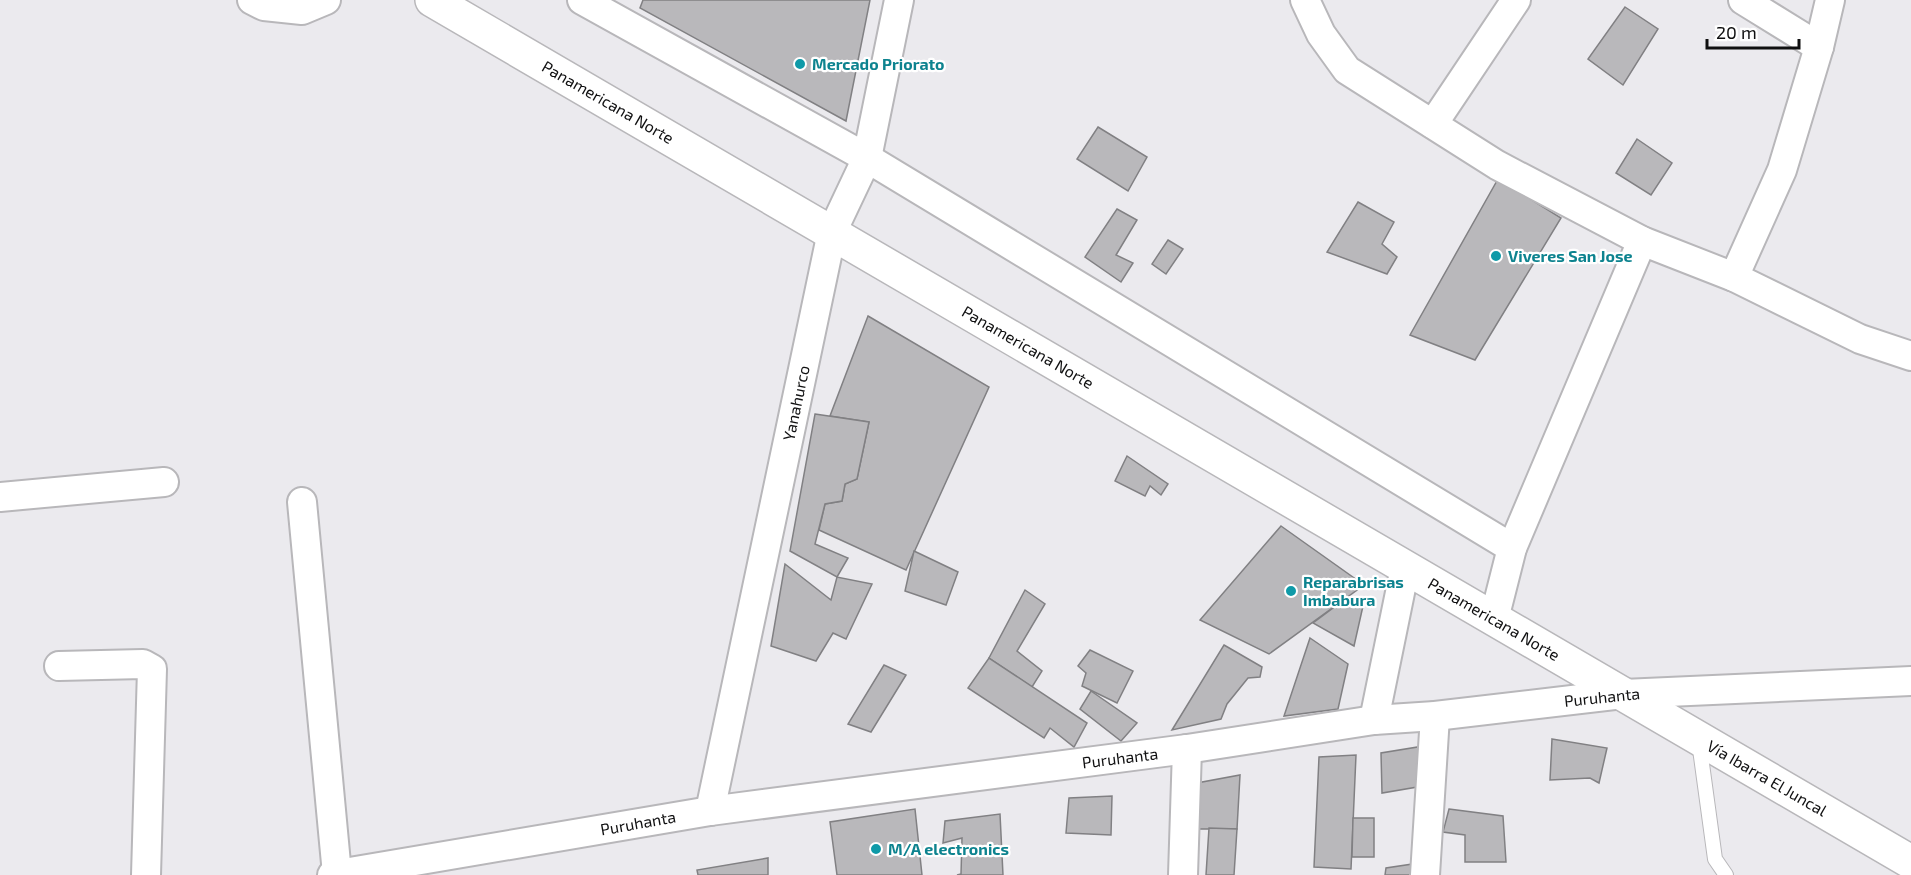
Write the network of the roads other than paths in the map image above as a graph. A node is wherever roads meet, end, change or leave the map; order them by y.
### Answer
1 (252, 0) edge
2 (326, 0) edge
3 (432, 0) edge
4 (582, 0) edge
5 (899, 0) edge
6 (1305, 0) edge
7 (1516, 0) edge
8 (1743, 0) edge
9 (1830, 0) edge
10 (1819, 47) junction
11 (1433, 124) junction
12 (867, 158) junction
13 (832, 231) junction
14 (1642, 242) junction
15 (1734, 277) junction
16 (1911, 356) edge
17 (164, 482) dead end
18 (0, 497) edge
19 (302, 502) dead end
20 (1512, 548) junction
21 (1405, 568) junction
22 (1494, 619) junction
23 (59, 666) dead end
24 (1911, 681) edge
25 (1623, 694) junction
26 (1435, 716) junction
27 (1374, 720) junction
28 (1698, 737) junction
29 (1187, 749) junction
30 (710, 811) junction
31 (1911, 862) edge
32 (337, 874) edge
33 (146, 875) edge
34 (332, 875) edge
35 (1184, 875) edge
36 (1425, 875) edge
37 (1726, 875) edge

1 - 2 street
3 - 13 highway, Panamericana Norte
4 - 12 street
5 - 12 street, Yanahurco
6 - 11 street
7 - 11 street
8 - 10 street
9 - 10 street
10 - 15 street
11 - 14 street
12 - 13 street, Yanahurco
12 - 20 street
13 - 21 highway, Panamericana Norte
13 - 30 street, Yanahurco
14 - 15 street
14 - 20 street
15 - 16 street
17 - 18 street
19 - 32 street
20 - 22 street
21 - 22 highway, Panamericana Norte
21 - 27 street
22 - 25 highway, Panamericana Norte
23 - 33 street
24 - 25 street, Puruhanta
25 - 26 street, Puruhanta
25 - 28 highway, Vía Ibarra El Juncal
26 - 27 street, Puruhanta
26 - 36 street
27 - 29 street, Puruhanta
28 - 31 highway, Vía Ibarra El Juncal
28 - 37 lane
29 - 30 street, Puruhanta
29 - 35 street
30 - 32 street, Puruhanta
32 - 34 street, Puruhanta

